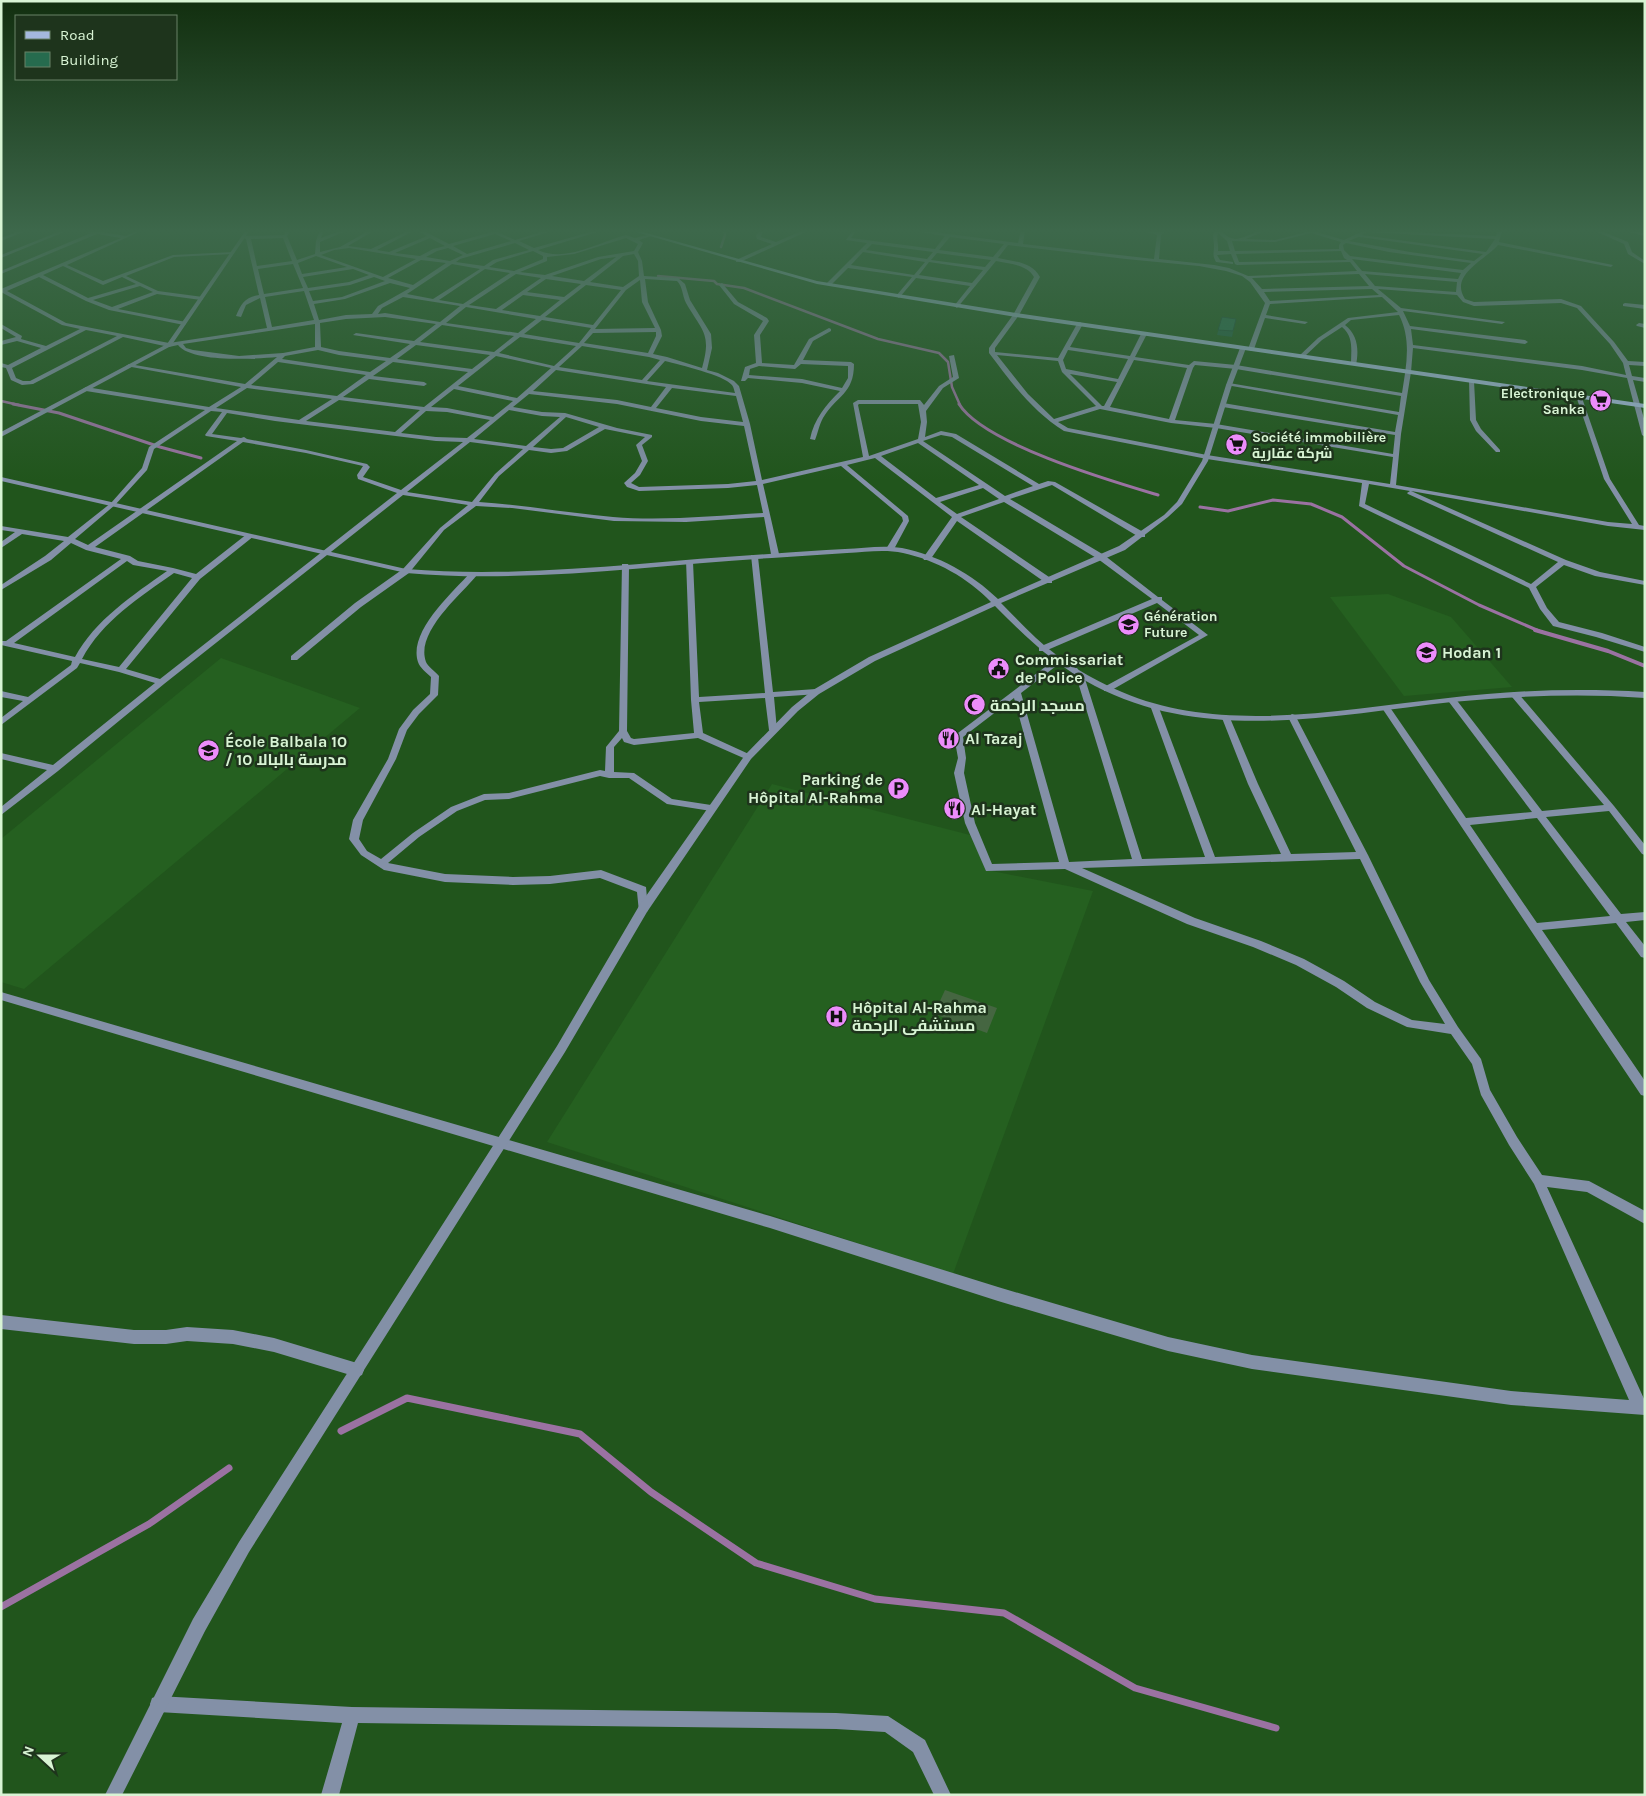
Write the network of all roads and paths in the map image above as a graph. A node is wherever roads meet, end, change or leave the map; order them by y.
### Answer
1 (45, 314) edge
2 (137, 314) edge
3 (190, 314) edge
4 (266, 314) edge
5 (315, 314) edge
6 (453, 314) edge
7 (514, 314) edge
8 (545, 314) edge
9 (605, 314) edge
10 (650, 314) edge
11 (695, 314) edge
12 (756, 314) edge
13 (1008, 314) edge
14 (1381, 314) edge
15 (1401, 314) edge
16 (1426, 314) edge
17 (1585, 314) edge
18 (374, 315) joint
19 (1016, 315) junction
20 (1264, 316) joint
21 (539, 318) junction
22 (318, 321) junction
23 (1305, 322) dead end
24 (1502, 322) dead end
25 (184, 323) junction
26 (440, 324) junction
27 (1080, 324) junction
28 (1341, 324) junction
29 (1, 326) edge
30 (1408, 327) junction
31 (84, 329) junction
32 (270, 329) junction
33 (593, 329) junction
34 (658, 330) junction
35 (829, 330) dead end
36 (1144, 334) junction
37 (356, 335) dead end
38 (518, 335) junction
39 (121, 336) junction
40 (17, 339) junction
41 (1525, 342) dead end
42 (1, 343) edge
43 (179, 343) junction
44 (415, 343) junction
45 (581, 344) junction
46 (169, 345) junction
47 (1410, 346) junction
48 (46, 348) junction
49 (318, 348) junction
50 (1066, 348) junction
51 (1247, 349) junction
52 (992, 353) junction
53 (495, 354) junction
54 (283, 355) junction
55 (650, 355) junction
56 (952, 356) dead end
57 (1302, 356) junction
58 (665, 358) junction
59 (1132, 358) junction
60 (277, 360) junction
61 (391, 360) junction
62 (1060, 360) junction
63 (799, 362) junction
64 (1626, 363) junction
65 (759, 364) junction
66 (1354, 364) junction
67 (1645, 364) edge
68 (1, 365) edge
69 (9, 366) junction
70 (129, 366) junction
71 (1190, 367) junction
72 (1236, 367) junction
73 (556, 368) junction
74 (704, 370) junction
75 (474, 371) junction
76 (1064, 371) junction
77 (1408, 372) junction
78 (368, 376) junction
79 (746, 376) junction
80 (1631, 377) junction
81 (1645, 380) edge
82 (1121, 381) junction
83 (1471, 381) junction
84 (642, 382) junction
85 (424, 384) dead end
86 (1229, 385) junction
87 (246, 386) junction
88 (670, 386) junction
89 (736, 386) junction
90 (454, 387) junction
91 (86, 389) junction
92 (844, 390) junction
93 (528, 392) junction
94 (1403, 395) junction
95 (739, 396) junction
96 (1579, 396) junction
97 (338, 398) junction
98 (518, 400) junction
99 (1223, 405) junction
100 (1637, 405) junction
101 (1645, 406) edge
102 (210, 408) junction
103 (507, 408) junction
104 (652, 408) junction
105 (1103, 408) junction
106 (425, 409) junction
107 (226, 411) junction
108 (922, 412) junction
109 (1402, 414) junction
110 (565, 415) junction
111 (493, 419) junction
112 (302, 421) junction
113 (1171, 421) junction
114 (1052, 422) junction
115 (747, 424) junction
116 (1216, 426) junction
117 (603, 427) junction
118 (396, 434) junction
119 (1398, 434) junction
120 (1, 435) edge
121 (1645, 435) edge
122 (244, 439) junction
123 (813, 439) dead end
124 (469, 440) junction
125 (920, 442) junction
126 (525, 449) junction
127 (1498, 452) dead end
128 (876, 456) junction
129 (1396, 456) junction
130 (1207, 457) junction
131 (866, 458) junction
132 (842, 464) junction
133 (1, 479) edge
134 (759, 482) junction
135 (1366, 482) junction
136 (984, 484) junction
137 (1393, 486) junction
138 (1040, 487) junction
139 (402, 493) junction
140 (1006, 500) junction
141 (935, 501) junction
142 (113, 504) junction
143 (474, 504) junction
144 (142, 511) junction
145 (766, 515) junction
146 (956, 517) junction
147 (1641, 527) edge
148 (1, 528) edge
149 (21, 530) junction
150 (1142, 535) junction
151 (250, 536) junction
152 (70, 540) junction
153 (1, 546) edge
154 (89, 548) junction
155 (890, 549) junction
156 (322, 553) junction
157 (775, 554) junction
158 (754, 557) junction
159 (1101, 557) junction
160 (127, 558) junction
161 (927, 558) junction
162 (689, 562) junction
163 (1563, 562) junction
164 (625, 566) junction
165 (173, 570) junction
166 (406, 571) junction
167 (474, 575) junction
168 (197, 576) junction
169 (1049, 580) junction
170 (1645, 583) edge
171 (1532, 587) junction
172 (1, 588) edge
173 (1159, 599) junction
174 (997, 603) junction
175 (4, 644) edge
176 (1042, 648) junction
177 (1645, 650) edge
178 (294, 658) dead end
179 (77, 660) junction
180 (1060, 660) junction
181 (121, 670) junction
182 (1074, 670) junction
183 (161, 682) junction
184 (1107, 689) junction
185 (816, 692) junction
186 (1017, 693) junction
187 (1, 694) edge
188 (1515, 695) junction
189 (1645, 695) edge
190 (769, 696) junction
191 (30, 700) junction
192 (696, 700) junction
193 (1452, 700) junction
194 (1155, 708) junction
195 (1386, 708) junction
196 (1292, 717) junction
197 (1226, 718) junction
198 (1, 722) edge
199 (773, 730) junction
200 (623, 731) junction
201 (699, 735) junction
202 (1, 756) edge
203 (748, 757) junction
204 (55, 769) junction
205 (609, 775) junction
206 (711, 808) junction
207 (1611, 808) junction
208 (1, 812) edge
209 (1540, 816) junction
210 (1462, 822) junction
211 (1645, 852) edge
212 (1363, 855) junction
213 (1288, 858) junction
214 (1211, 860) junction
215 (1138, 863) junction
216 (381, 864) junction
217 (1065, 865) junction
218 (643, 909) junction
219 (1645, 916) edge
220 (1619, 919) junction
221 (1533, 927) junction
222 (1645, 954) edge
223 (1, 996) edge
224 (1454, 1030) junction
225 (1645, 1091) edge
226 (502, 1143) junction
227 (1538, 1180) junction
228 (1645, 1218) edge
229 (1, 1322) edge
230 (357, 1370) junction
231 (1642, 1408) edge
232 (158, 1704) junction
233 (352, 1715) junction
234 (113, 1795) edge
235 (330, 1795) edge
236 (943, 1795) edge

1 - 31 street
2 - 25 street
3 - 25 street
4 - 32 street
5 - 22 street
6 - 26 street
7 - 21 street
8 - 21 street
9 - 33 street
10 - 34 street
11 - 74 street
12 - 65 street
13 - 19 main road
14 - 28 street
15 - 30 street
16 - 24 street
17 - 64 street
18 - 22 street
18 - 26 street
19 - 27 main road
19 - 52 street
20 - 23 street
20 - 51 street
21 - 33 street
21 - 38 street
22 - 32 street
22 - 49 street
25 - 46 street
26 - 38 street
26 - 44 street
27 - 36 main road
27 - 50 street
28 - 57 street
28 - 66 street
29 - 40 street
30 - 41 street
30 - 47 street
31 - 39 street
31 - 48 street
32 - 43 street
33 - 34 street
33 - 45 street
34 - 55 street
35 - 63 street
36 - 51 main road
36 - 59 street
37 - 44 street
38 - 45 street
38 - 53 street
39 - 46 street
39 - 69 street
40 - 42 street
40 - 48 street
43 - 46 street
43 - 54 street
44 - 53 street
44 - 61 street
45 - 55 street
45 - 73 street
46 - 70 street
47 - 77 street
47 - 80 street
48 - 69 street
49 - 54 street
49 - 61 street
50 - 59 street
50 - 62 street
51 - 57 main road
51 - 72 street
52 - 62 street
52 - 114 street
53 - 73 street
53 - 75 street
54 - 60 street
55 - 58 street
56 - 108 street
57 - 66 main road
58 - 74 street
58 - 84 street
59 - 71 street
59 - 82 street
60 - 78 street
60 - 87 street
61 - 75 street
61 - 78 street
62 - 76 street
63 - 65 street
63 - 92 street
64 - 67 street
64 - 80 street
65 - 79 street
66 - 77 main road
68 - 69 street
70 - 87 street
70 - 91 street
71 - 72 street
71 - 113 street
72 - 86 street
72 - 94 street
73 - 84 street
73 - 93 street
74 - 89 street
75 - 90 street
76 - 82 street
76 - 105 street
77 - 83 main road
77 - 94 street
78 - 85 street
78 - 97 street
79 - 89 street
79 - 92 street
80 - 81 street
80 - 100 street
82 - 105 street
83 - 96 main road
83 - 127 street
84 - 88 street
86 - 99 street
86 - 109 street
87 - 97 street
87 - 102 street
88 - 95 street
88 - 104 street
89 - 95 street
90 - 98 street
90 - 106 street
91 - 102 street
91 - 120 street
92 - 123 street
93 - 98 street
93 - 104 street
94 - 109 street
95 - 115 street
96 - 100 main road
96 - 147 street
97 - 106 street
97 - 112 street
98 - 103 street
99 - 116 street
99 - 119 street
100 - 101 main road
100 - 121 street
102 - 107 street
102 - 142 street
103 - 110 street
103 - 111 street
104 - 115 street
105 - 113 street
105 - 114 street
106 - 111 street
106 - 118 street
107 - 112 street
107 - 122 street
108 - 125 street
108 - 131 street
109 - 119 street
110 - 117 street
110 - 126 street
111 - 124 street
112 - 118 street
113 - 116 street
114 - 130 street
115 - 134 street
116 - 129 street
116 - 130 street
117 - 126 street
117 - 134 street
118 - 124 street
119 - 129 street
122 - 139 street
122 - 144 street
124 - 126 street
124 - 139 street
125 - 128 street
125 - 136 street
125 - 138 street
126 - 143 street
128 - 131 street
128 - 141 street
129 - 137 street
130 - 135 street
130 - 150 street
131 - 132 street
132 - 134 street
132 - 155 street
133 - 142 street
134 - 145 street
135 - 137 street
135 - 171 street
136 - 140 street
136 - 141 street
137 - 147 street
137 - 163 street
138 - 140 street
138 - 150 street
139 - 143 street
139 - 156 street
140 - 146 street
140 - 159 street
141 - 146 street
142 - 144 street
142 - 152 street
143 - 145 street
143 - 166 street
144 - 151 street
144 - 154 street
145 - 157 street
146 - 161 street
146 - 169 street
148 - 149 street
149 - 152 street
149 - 153 street
150 - 159 street
151 - 156 street
151 - 168 street
152 - 154 street
152 - 172 street
154 - 160 street
155 - 157 street
155 - 161 street
156 - 166 street
156 - 183 street
157 - 158 street
158 - 162 street
158 - 190 street
159 - 169 street
159 - 173 street
160 - 165 street
160 - 175 street
161 - 174 street
162 - 164 street
162 - 192 street
163 - 170 street
163 - 171 street
164 - 167 street
164 - 200 street
165 - 168 street
165 - 179 street
166 - 167 street
166 - 178 street
167 - 216 street
168 - 181 street
169 - 174 street
171 - 177 street
173 - 176 street
173 - 184 street
174 - 176 street
174 - 185 street
175 - 179 street
176 - 180 street
179 - 181 street
179 - 191 street
180 - 182 street
180 - 186 street
181 - 183 street
182 - 184 street
182 - 215 street
183 - 204 street
184 - 194 street
185 - 190 street
185 - 199 street
186 - 217 street
186 - 217 street
187 - 191 street
188 - 189 street
188 - 193 street
188 - 207 street
190 - 192 street
190 - 199 street
191 - 198 street
192 - 201 street
193 - 195 street
193 - 209 street
194 - 197 street
194 - 214 street
195 - 196 street
195 - 210 street
196 - 197 street
196 - 212 street
197 - 213 street
199 - 203 street
200 - 201 street
200 - 205 street
201 - 203 street
202 - 204 street
203 - 206 street
204 - 208 street
205 - 206 street
205 - 216 street
206 - 218 street
207 - 209 street
207 - 211 street
209 - 210 street
209 - 220 street
210 - 221 street
212 - 213 street
212 - 224 street
213 - 214 street
214 - 215 street
215 - 217 street
216 - 218 street
217 - 224 street
218 - 226 street
219 - 220 street
220 - 221 street
220 - 222 street
221 - 225 street
223 - 226 street
224 - 227 street
226 - 230 street
226 - 231 street
227 - 228 street
227 - 231 street
229 - 230 street
230 - 232 street
232 - 233 street
232 - 234 street
233 - 235 street
233 - 236 street

